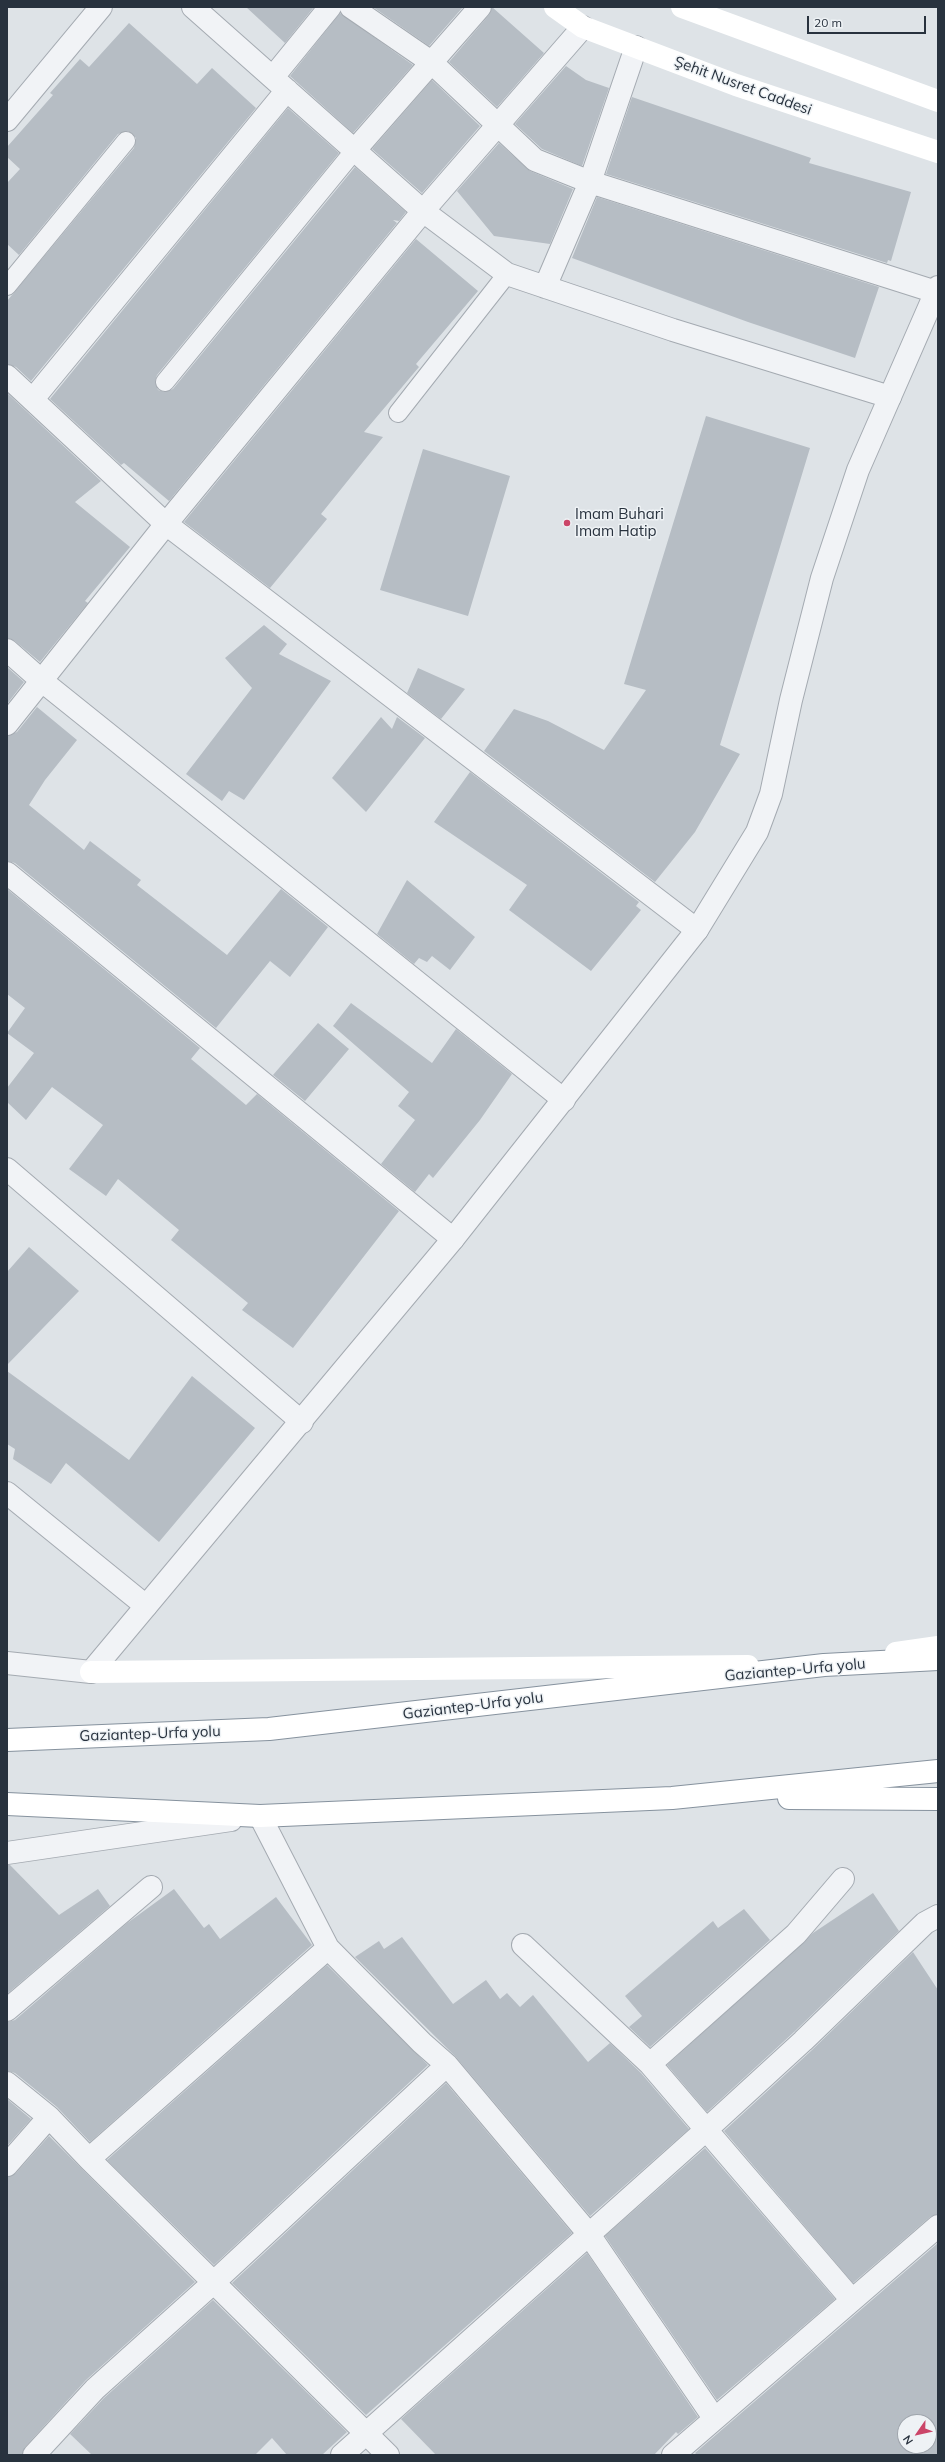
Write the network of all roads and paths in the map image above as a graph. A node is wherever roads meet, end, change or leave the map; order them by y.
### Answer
1 (101, 7) edge
2 (193, 7) edge
3 (330, 7) edge
4 (351, 7) edge
5 (480, 7) edge
6 (554, 7) edge
7 (682, 7) edge
8 (583, 27) junction
9 (636, 47) junction
10 (431, 62) junction
11 (280, 83) junction
12 (938, 101) edge
13 (7, 120) edge
14 (497, 124) junction
15 (126, 141) dead end
16 (354, 151) junction
17 (938, 152) edge
18 (590, 182) junction
19 (423, 211) junction
20 (507, 274) junction
21 (7, 286) edge
22 (545, 287) junction
23 (937, 289) edge
24 (7, 376) edge
25 (166, 382) dead end
26 (890, 397) junction
27 (33, 399) junction
28 (398, 413) dead end
29 (166, 524) junction
30 (7, 650) edge
31 (42, 681) junction
32 (7, 724) edge
33 (7, 873) edge
34 (697, 930) junction
35 (564, 1100) junction
36 (7, 1169) edge
37 (453, 1239) junction
38 (302, 1422) junction
39 (7, 1493) edge
40 (146, 1606) junction
41 (938, 1646) edge
42 (938, 1659) edge
43 (7, 1663) edge
44 (824, 1665) junction
45 (92, 1672) junction
46 (7, 1740) edge
47 (938, 1771) edge
48 (672, 1798) junction
49 (938, 1799) edge
50 (7, 1804) edge
51 (260, 1816) junction
52 (7, 1853) edge
53 (843, 1879) dead end
54 (151, 1887) dead end
55 (938, 1916) edge
56 (523, 1945) dead end
57 (328, 1948) junction
58 (7, 2010) edge
59 (650, 2064) junction
60 (447, 2065) junction
61 (7, 2082) edge
62 (49, 2117) junction
63 (707, 2129) junction
64 (89, 2159) junction
65 (7, 2165) edge
66 (938, 2226) edge
67 (588, 2233) junction
68 (214, 2283) junction
69 (852, 2300) junction
70 (714, 2418) junction
71 (366, 2435) junction
72 (34, 2455) edge
73 (342, 2455) edge
74 (388, 2455) edge
75 (673, 2455) edge

1 - 13 street
2 - 11 street
3 - 11 street
4 - 10 street
5 - 10 street
6 - 8 main road, Şehit Nusret Caddesi
7 - 12 main road
8 - 9 main road, Şehit Nusret Caddesi
8 - 14 street
9 - 17 main road, Şehit Nusret Caddesi
9 - 18 street
10 - 14 street
10 - 16 street
11 - 16 street
11 - 27 street
14 - 18 street
14 - 19 street
15 - 21 lane
16 - 19 street
16 - 25 lane
18 - 22 street
18 - 23 street
19 - 20 street
19 - 29 street
20 - 22 street
20 - 28 lane
22 - 26 street
23 - 26 street
24 - 27 street
26 - 34 street
27 - 29 street
29 - 31 street
29 - 34 street
30 - 31 street
31 - 32 street
31 - 35 street
33 - 37 street
34 - 35 street
35 - 37 street
36 - 38 street
37 - 38 street
38 - 40 street
39 - 40 street
40 - 45 street
41 - 44 main road
42 - 44 main road, Gaziantep-Urfa yolu
43 - 45 street
44 - 45 main road
44 - 46 main road, Gaziantep-Urfa yolu
47 - 48 main road
48 - 49 main road
48 - 51 main road
50 - 51 main road
51 - 52 street
51 - 57 street
53 - 59 street
54 - 58 street
55 - 63 street
56 - 59 street
57 - 60 street
57 - 64 street
59 - 63 street
60 - 67 street
60 - 68 street
61 - 62 street
62 - 64 street
62 - 65 street
63 - 67 street
63 - 69 street
64 - 68 street
66 - 69 street
67 - 70 street
67 - 71 street
68 - 71 street
68 - 72 street
69 - 70 street
70 - 75 street
71 - 73 street
71 - 74 street

